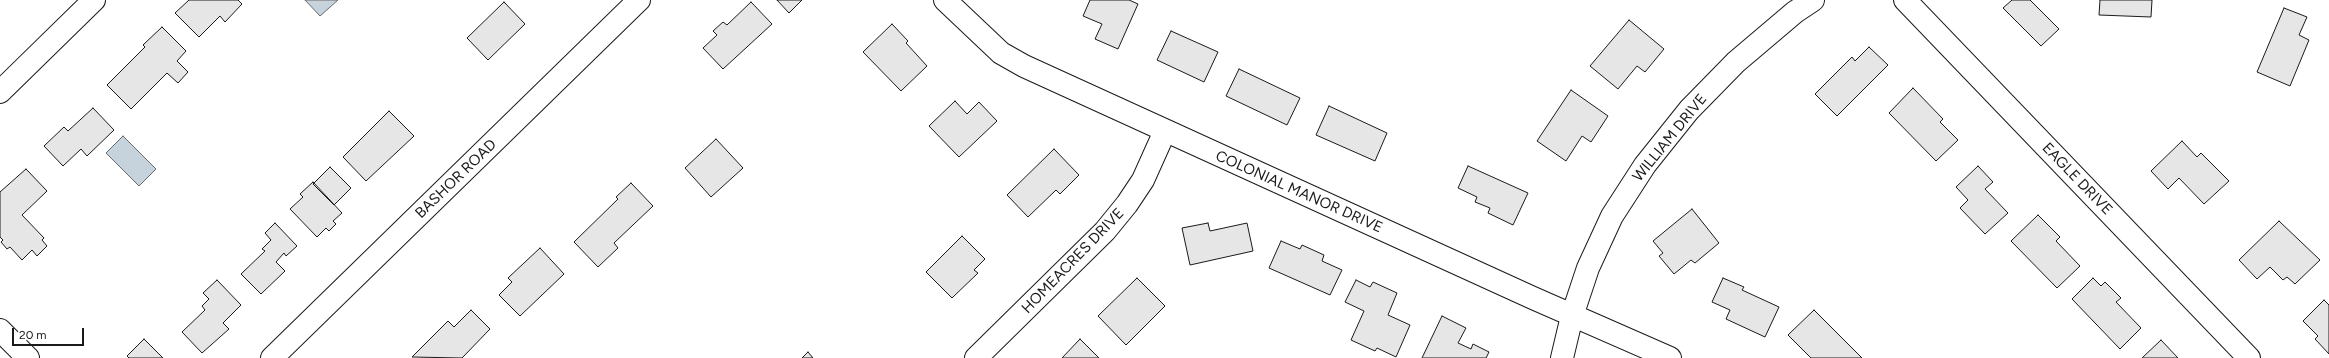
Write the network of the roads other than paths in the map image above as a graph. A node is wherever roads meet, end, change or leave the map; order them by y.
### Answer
1 (94, 0) edge
2 (639, 0) edge
3 (945, 0) edge
4 (1813, 0) edge
5 (1905, 0) edge
6 (1, 89) edge
7 (1164, 131) junction
8 (1572, 316) junction
9 (0, 330) edge
10 (28, 358) edge
11 (272, 358) edge
12 (976, 358) edge
13 (1562, 358) edge
14 (1670, 358) edge
15 (2249, 358) edge

1 - 6 street
2 - 11 street, BASHOR ROAD
3 - 7 street, COLONIAL MANOR DRIVE
4 - 8 street, WILLIAM DRIVE
5 - 15 street, EAGLE DRIVE
7 - 8 street, COLONIAL MANOR DRIVE
7 - 12 street, HOMEACRES DRIVE
8 - 13 street, WILLIAM DRIVE
8 - 14 street, COLONIAL MANOR DRIVE
9 - 10 street

